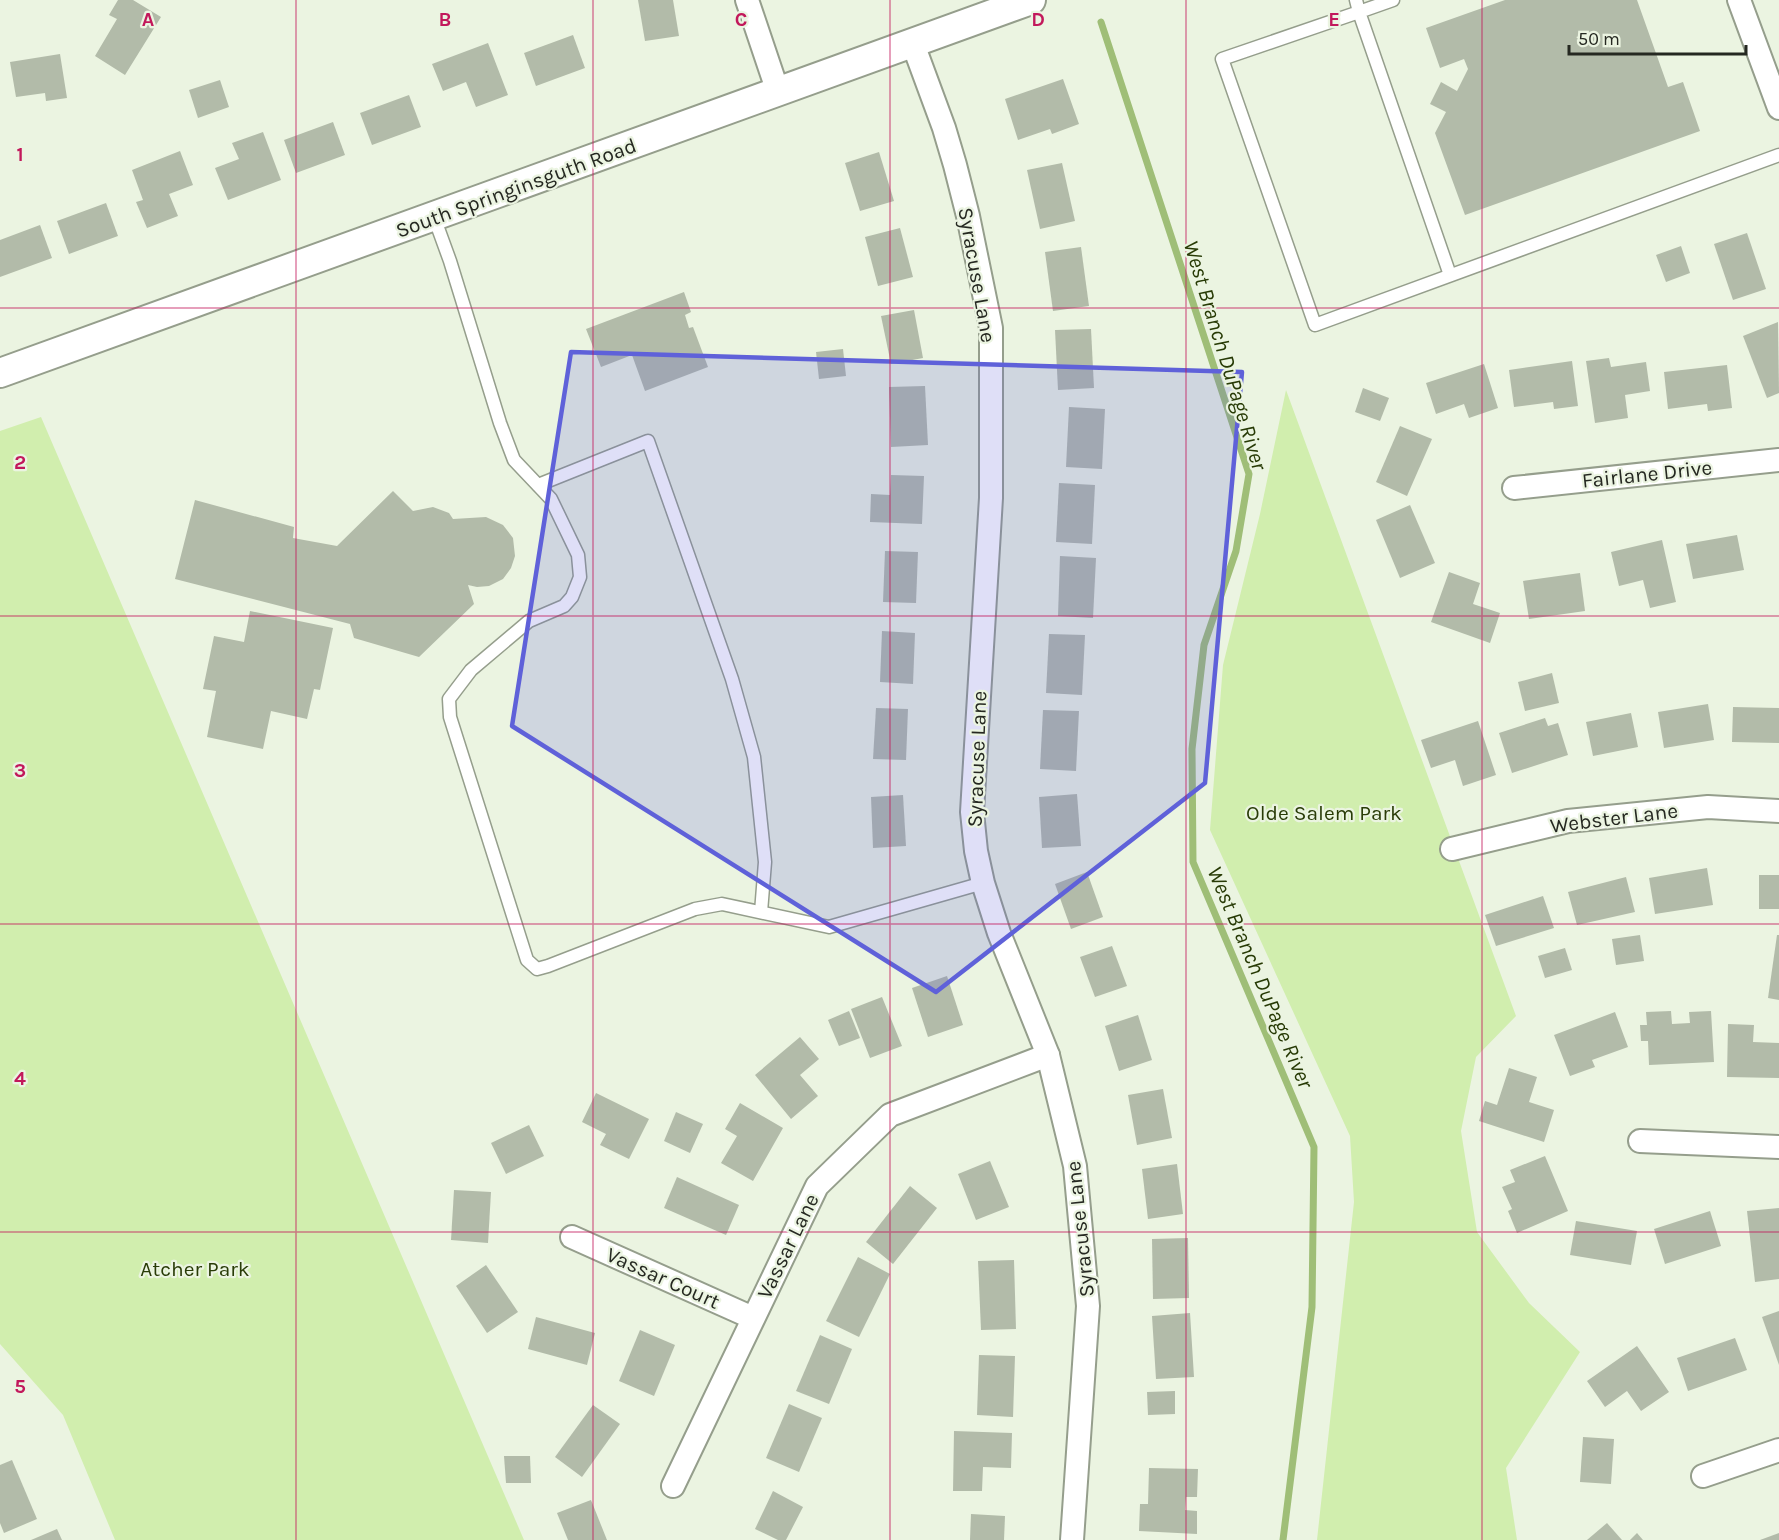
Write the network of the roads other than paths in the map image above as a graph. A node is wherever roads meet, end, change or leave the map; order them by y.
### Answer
1 (747, 0) edge
2 (1031, 0) edge
3 (1393, 0) edge
4 (1740, 0) edge
5 (1358, 6) edge
6 (913, 44) junction
7 (778, 92) junction
8 (1779, 108) edge
9 (1779, 154) edge
10 (434, 218) junction
11 (1450, 275) junction
12 (0, 373) edge
13 (1779, 460) edge
14 (538, 485) junction
15 (1514, 488) dead end
16 (1779, 811) edge
17 (1452, 849) dead end
18 (983, 884) junction
19 (761, 912) junction
20 (1048, 1056) junction
21 (1640, 1141) dead end
22 (1779, 1147) edge
23 (572, 1237) dead end
24 (753, 1318) junction
25 (1779, 1449) edge
26 (1703, 1476) dead end
27 (673, 1486) dead end
28 (1072, 1540) edge

1 - 7 street
2 - 6 street, South Springinsguth Road
3 - 5 lane
4 - 8 street
5 - 11 lane
5 - 11 lane
6 - 7 street, South Springinsguth Road
6 - 18 street, Syracuse Lane
7 - 10 street, South Springinsguth Road
9 - 11 lane
10 - 12 street, South Springinsguth Road
10 - 14 lane
13 - 15 street, Fairlane Drive
14 - 19 lane
14 - 19 lane
16 - 17 street, Webster Lane
18 - 19 lane
18 - 20 street, Syracuse Lane
20 - 24 street, Vassar Lane
20 - 28 street, Syracuse Lane
21 - 22 street
23 - 24 street, Vassar Court
24 - 27 street, Vassar Lane
25 - 26 street

